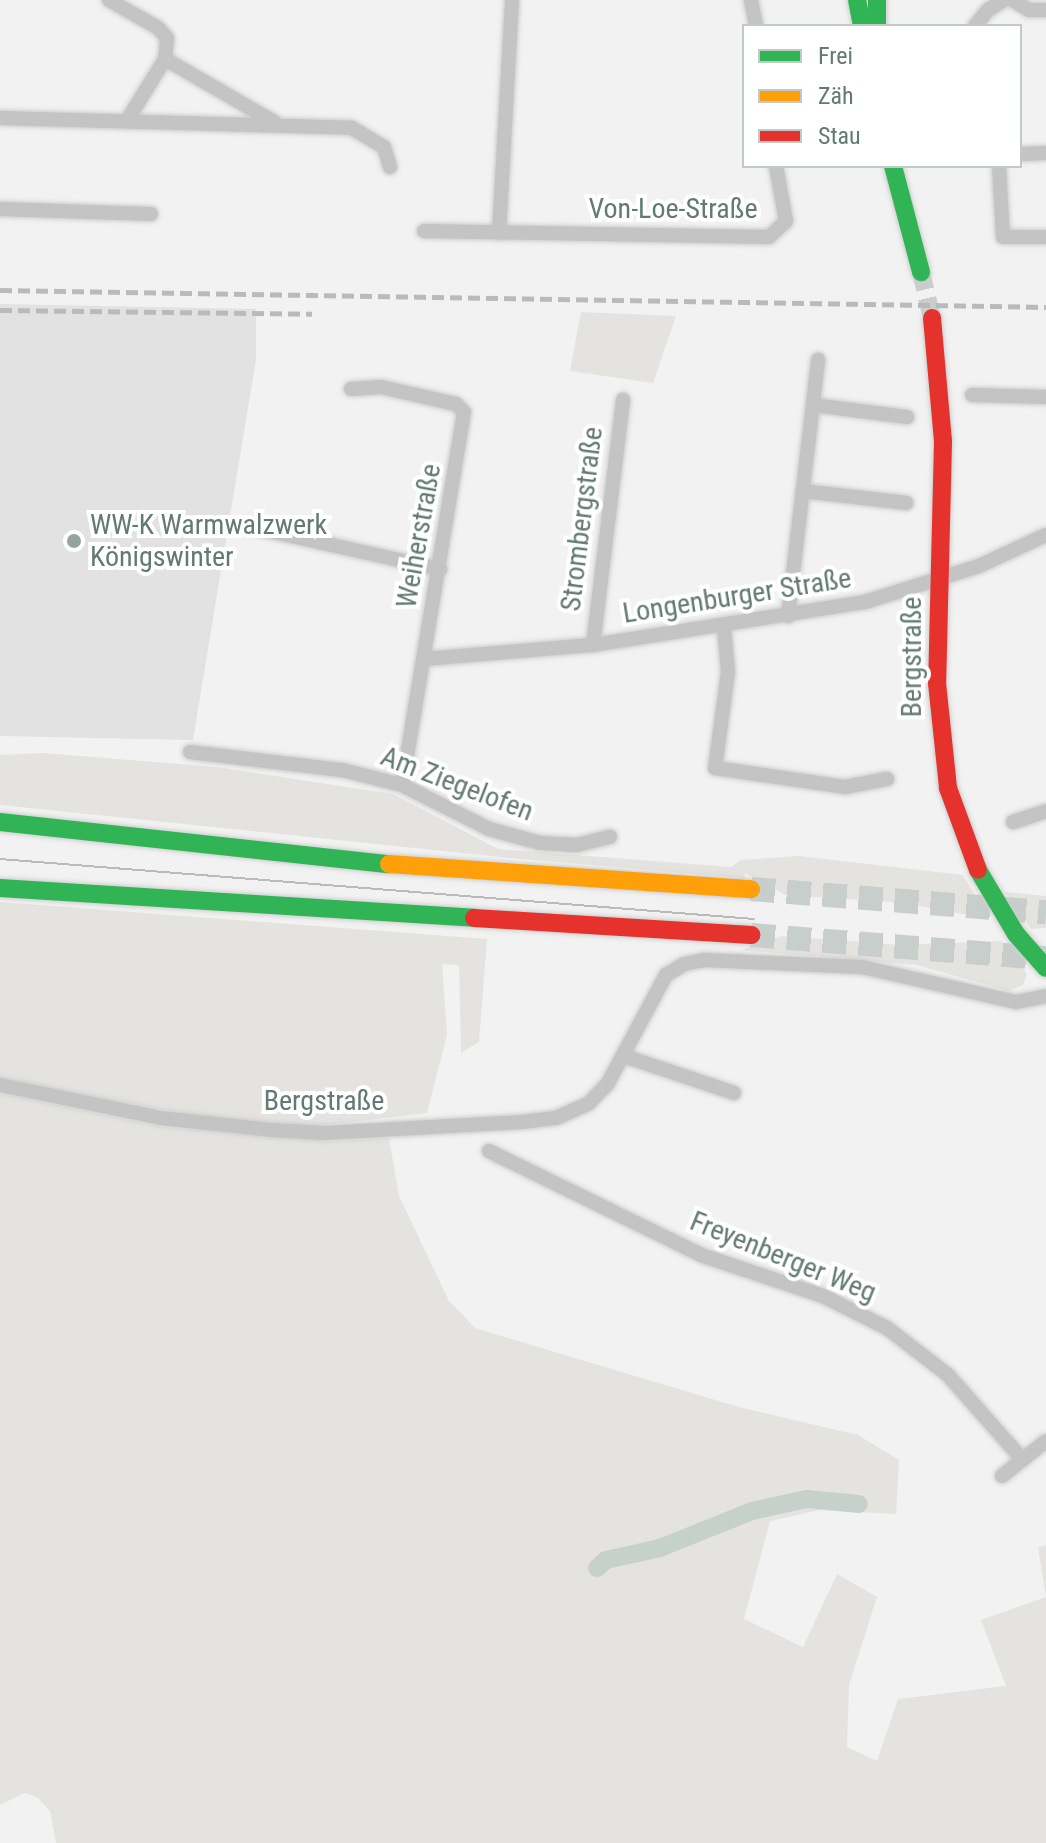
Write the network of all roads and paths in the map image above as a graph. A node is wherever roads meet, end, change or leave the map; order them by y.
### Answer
1 (109, 0) edge
2 (512, 0) edge
3 (751, 0) edge
4 (877, 0) edge
5 (1004, 0) edge
6 (1013, 0) edge
7 (1046, 10) edge
8 (864, 18) edge
9 (756, 24) edge
10 (977, 24) edge
11 (165, 59) junction
12 (0, 118) edge
13 (128, 119) junction
14 (277, 124) junction
15 (1046, 153) edge
16 (1022, 154) edge
17 (390, 167) dead end
18 (776, 168) edge
19 (894, 168) edge
20 (999, 168) edge
21 (0, 209) edge
22 (151, 214) dead end
23 (424, 231) dead end
24 (499, 233) junction
25 (1046, 237) edge
26 (921, 272) tunnel mouth
27 (932, 318) tunnel mouth
28 (818, 360) dead end
29 (351, 389) dead end
30 (972, 395) dead end
31 (1046, 397) edge
32 (623, 400) dead end
33 (814, 405) junction
34 (907, 417) dead end
35 (803, 491) junction
36 (906, 503) dead end
37 (247, 526) dead end
38 (1046, 535) edge
39 (440, 569) junction
40 (940, 580) junction
41 (788, 616) junction
42 (724, 627) junction
43 (593, 645) junction
44 (425, 659) junction
45 (190, 752) dead end
46 (887, 779) dead end
47 (402, 785) junction
48 (1046, 811) edge
49 (0, 822) edge
50 (1013, 822) dead end
51 (610, 837) dead end
52 (0, 888) edge
53 (751, 889) tunnel mouth
54 (751, 935) tunnel mouth
55 (1046, 968) edge
56 (1046, 996) edge
57 (624, 1056) junction
58 (0, 1085) edge
59 (734, 1093) dead end
60 (489, 1151) dead end
61 (1046, 1441) edge
62 (1022, 1459) junction
63 (1002, 1476) dead end

1 - 11 street
2 - 24 street
3 - 9 street
4 - 8 main road
5 - 10 street
6 - 7 street
11 - 13 street
11 - 14 street
12 - 13 street
13 - 14 street
14 - 17 street
15 - 16 street
18 - 24 street, Von-Loe-Straße
19 - 26 main road
20 - 25 street
21 - 22 street
23 - 24 street, Von-Loe-Straße
27 - 40 main road, Bergstraße
28 - 33 street
29 - 39 street, Weiherstraße
30 - 31 street
32 - 43 street, Strombergstraße
33 - 34 street
33 - 35 street
35 - 36 street
35 - 41 street
37 - 39 street
38 - 40 street, Longenburger Straße
39 - 44 street, Weiherstraße
40 - 41 street, Longenburger Straße
40 - 55 main road, Bergstraße
41 - 42 street, Longenburger Straße
42 - 43 street, Longenburger Straße
42 - 46 street
43 - 44 street, Longenburger Straße
44 - 47 street, Weiherstraße
45 - 47 street, Am Ziegelofen
47 - 51 street, Am Ziegelofen
48 - 50 street
49 - 53 main road
52 - 54 main road
56 - 57 street, Bergstraße
57 - 58 street, Bergstraße
57 - 59 street
60 - 62 street, Freyenberger Weg
61 - 62 street
62 - 63 street

